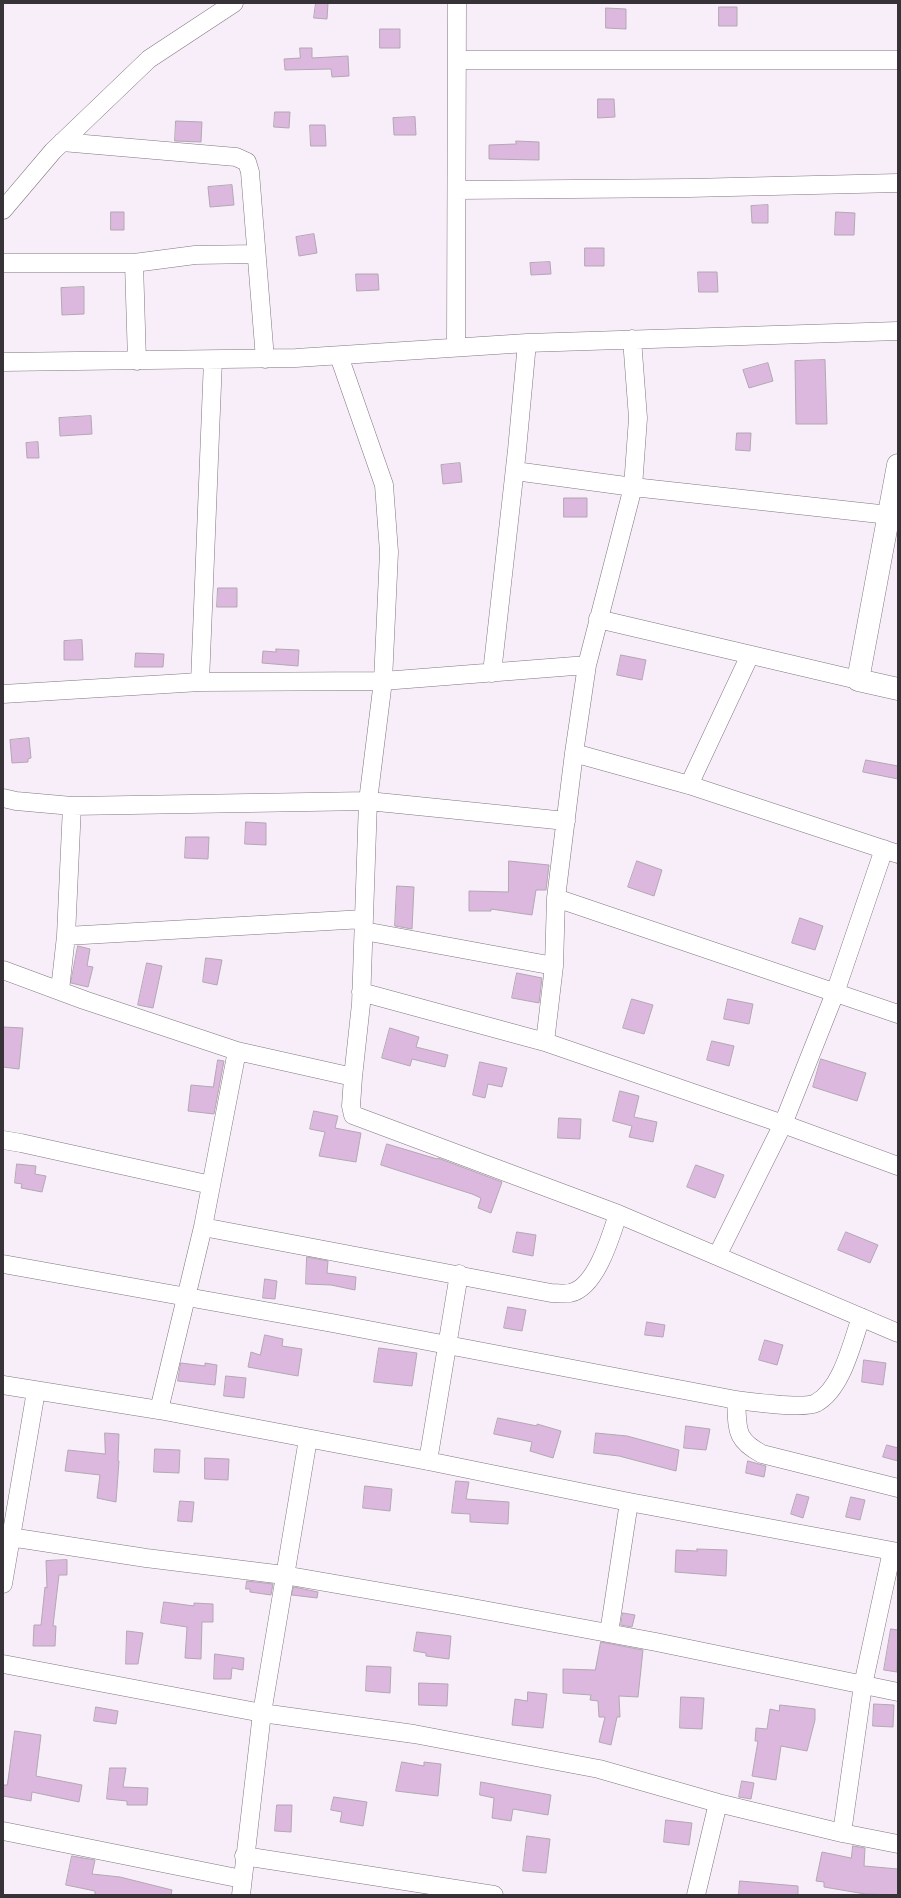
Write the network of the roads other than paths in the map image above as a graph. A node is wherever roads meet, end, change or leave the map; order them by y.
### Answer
1 (234, 3) edge
2 (457, 3) edge
3 (457, 60) junction
4 (898, 60) edge
5 (62, 142) junction
6 (898, 183) edge
7 (457, 190) junction
8 (3, 210) edge
9 (256, 254) junction
10 (3, 263) edge
11 (134, 263) junction
12 (898, 331) edge
13 (632, 340) junction
14 (527, 343) junction
15 (456, 346) junction
16 (339, 356) junction
17 (265, 359) junction
18 (213, 360) junction
19 (137, 361) junction
20 (3, 362) edge
21 (898, 465) edge
22 (515, 471) junction
23 (633, 487) junction
24 (889, 515) junction
25 (598, 619) junction
26 (750, 655) junction
27 (587, 665) junction
28 (492, 673) junction
29 (858, 680) junction
30 (383, 681) junction
31 (200, 682) junction
32 (898, 689) edge
33 (3, 694) edge
34 (574, 753) junction
35 (690, 785) junction
36 (3, 798) edge
37 (368, 801) junction
38 (72, 806) junction
39 (566, 821) junction
40 (891, 851) edge
41 (556, 898) junction
42 (364, 925) junction
43 (66, 936) junction
44 (554, 966) junction
45 (3, 970) edge
46 (60, 990) junction
47 (361, 992) junction
48 (835, 992) junction
49 (898, 1014) edge
50 (545, 1042) junction
51 (238, 1051) junction
52 (353, 1077) junction
53 (783, 1124) junction
54 (3, 1140) edge
55 (898, 1166) edge
56 (211, 1185) junction
57 (618, 1214) junction
58 (203, 1227) junction
59 (717, 1256) junction
60 (3, 1264) edge
61 (459, 1274) junction
62 (186, 1297) junction
63 (861, 1317) junction
64 (898, 1333) edge
65 (448, 1345) junction
66 (3, 1385) edge
67 (36, 1391) junction
68 (736, 1400) junction
69 (159, 1410) junction
70 (308, 1439) junction
71 (428, 1461) junction
72 (898, 1488) edge
73 (629, 1502) junction
74 (10, 1537) junction
75 (895, 1552) edge
76 (284, 1575) junction
77 (3, 1584) edge
78 (609, 1633) junction
79 (3, 1664) edge
80 (863, 1686) junction
81 (898, 1692) edge
82 (262, 1714) junction
83 (718, 1803) junction
84 (3, 1831) edge
85 (842, 1833) junction
86 (898, 1844) edge
87 (244, 1856) junction
88 (241, 1887) edge
89 (494, 1895) edge
90 (696, 1895) edge

1 - 5 street
2 - 3 street
3 - 4 street
3 - 7 street
5 - 8 street
5 - 9 street
6 - 7 street
7 - 15 street
9 - 11 street
9 - 17 street
10 - 11 street
11 - 19 street
12 - 13 street
13 - 14 street
13 - 23 street
14 - 15 street
14 - 22 street
15 - 16 street
16 - 17 street
16 - 30 street
17 - 18 street
18 - 19 street
18 - 31 street
19 - 20 street
21 - 24 street
22 - 23 street
22 - 28 street
23 - 24 street
23 - 25 street
24 - 29 street
25 - 26 street
25 - 27 street
26 - 29 street
26 - 35 street
27 - 28 street
27 - 34 street
28 - 30 street
29 - 32 street
30 - 31 street
30 - 37 street
31 - 33 street
34 - 35 street
34 - 39 street
35 - 40 street
36 - 38 street
37 - 38 street
37 - 39 street
37 - 42 street
38 - 43 street
39 - 41 street
40 - 48 street
41 - 44 street
41 - 48 street
42 - 43 street
42 - 44 street
42 - 47 street
43 - 46 street
44 - 50 street
45 - 46 street
46 - 51 street
47 - 50 street
47 - 52 street
48 - 49 street
48 - 53 street
50 - 53 street
51 - 52 street
51 - 56 street
52 - 57 street
53 - 55 street
53 - 59 street
54 - 56 street
56 - 58 street
57 - 59 street
57 - 61 street
58 - 61 street
58 - 62 street
59 - 63 street
60 - 62 street
61 - 65 street
62 - 65 street
62 - 69 street
63 - 64 street
63 - 68 street
65 - 68 street
65 - 71 street
66 - 67 street
67 - 69 street
67 - 74 street
68 - 72 street
69 - 70 street
70 - 71 street
70 - 76 street
71 - 73 street
73 - 75 street
73 - 78 street
74 - 76 street
74 - 77 street
75 - 80 street
76 - 78 street
76 - 82 street
78 - 80 street
79 - 82 street
80 - 81 street
80 - 85 street
82 - 83 street
82 - 87 street
83 - 85 street
83 - 90 street
84 - 88 street
85 - 86 street
87 - 88 street
87 - 89 street

